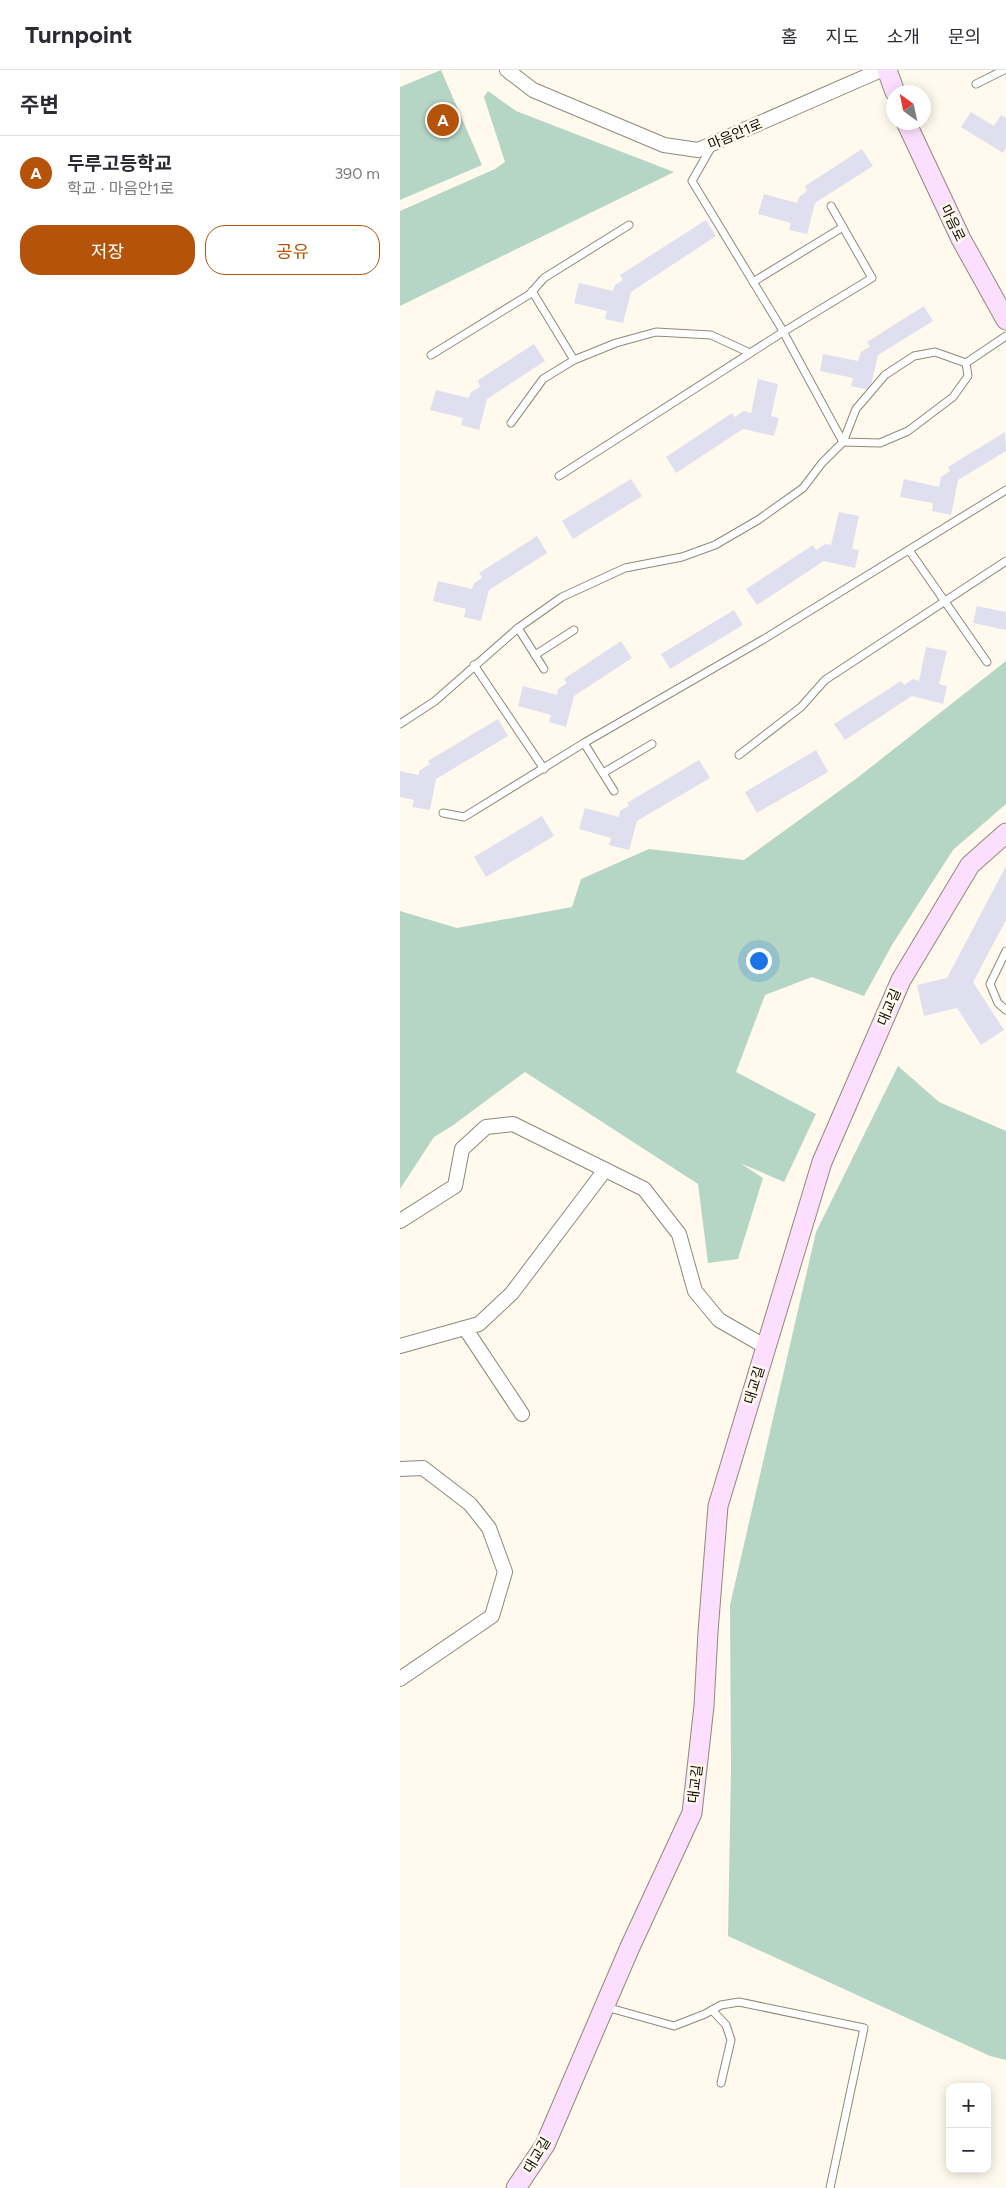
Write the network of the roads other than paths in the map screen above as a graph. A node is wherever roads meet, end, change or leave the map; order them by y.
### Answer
1 (507, 70) edge
2 (881, 70) edge
3 (887, 70) edge
4 (1004, 70) edge
5 (976, 84) dead end
6 (892, 85) edge
7 (910, 130) edge
8 (713, 144) junction
9 (831, 206) dead end
10 (629, 226) dead end
11 (843, 228) junction
12 (753, 282) junction
13 (532, 291) junction
14 (1006, 320) edge
15 (783, 332) junction
16 (1006, 336) edge
17 (431, 354) dead end
18 (750, 354) junction
19 (574, 360) junction
20 (966, 363) junction
21 (511, 423) dead end
22 (843, 442) junction
23 (559, 476) dead end
24 (1006, 490) edge
25 (909, 550) junction
26 (1006, 561) edge
27 (945, 602) junction
28 (518, 628) junction
29 (574, 630) dead end
30 (535, 654) junction
31 (986, 662) dead end
32 (474, 665) junction
33 (544, 669) dead end
34 (400, 724) edge
35 (584, 743) junction
36 (652, 744) dead end
37 (739, 755) dead end
38 (544, 769) junction
39 (603, 773) junction
40 (614, 791) dead end
41 (443, 814) dead end
42 (1006, 833) edge
43 (1006, 951) edge
44 (1006, 1010) edge
45 (605, 1170) junction
46 (400, 1221) edge
47 (465, 1328) junction
48 (400, 1346) edge
49 (766, 1347) junction
50 (522, 1414) dead end
51 (400, 1469) edge
52 (400, 1679) edge
53 (604, 2006) junction
54 (712, 2010) junction
55 (721, 2083) dead end
56 (516, 2188) edge
57 (830, 2188) edge

1 - 8 street, 마음안1로
2 - 8 street, 마음안1로
3 - 6 street
4 - 5 lane
7 - 14 street, 마음로
8 - 12 lane
9 - 11 lane
10 - 13 lane
11 - 12 lane
11 - 15 lane
12 - 15 lane
13 - 17 lane
13 - 19 lane
15 - 18 lane
15 - 22 lane
16 - 20 lane
18 - 19 lane
18 - 23 lane
19 - 21 lane
20 - 22 lane
20 - 22 lane
22 - 28 lane
24 - 25 lane
25 - 27 lane
25 - 35 lane
26 - 27 lane
27 - 31 lane
27 - 37 lane
28 - 30 lane
28 - 32 lane
29 - 30 lane
30 - 33 lane
32 - 34 lane
32 - 38 lane
35 - 38 lane
35 - 39 lane
36 - 39 lane
38 - 41 lane
39 - 40 lane
42 - 49 street, 대교길
43 - 44 lane
45 - 46 street, 대교길
45 - 47 street
45 - 49 street, 대교길
47 - 48 street
47 - 50 street
49 - 53 street, 대교길
51 - 52 street
53 - 54 lane
53 - 56 street, 대교길
54 - 55 lane
54 - 57 lane

